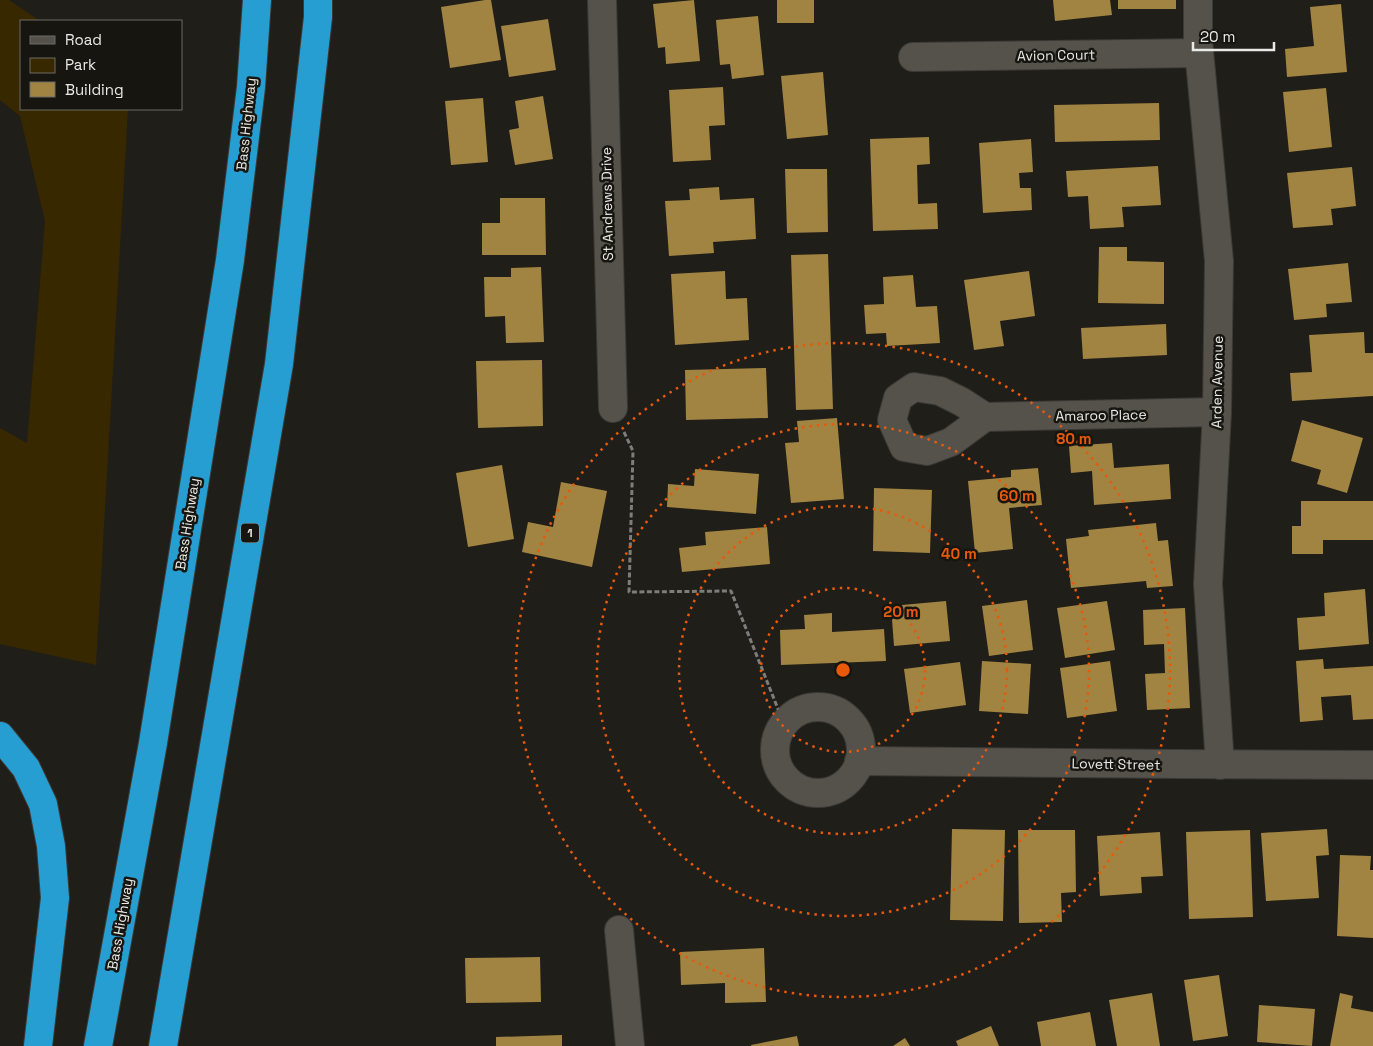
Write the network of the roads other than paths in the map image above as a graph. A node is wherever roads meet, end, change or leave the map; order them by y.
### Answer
1 (257, 0) edge
2 (318, 0) edge
3 (602, 0) edge
4 (1198, 0) edge
5 (1199, 53) junction
6 (913, 57) dead end
7 (613, 408) road end
8 (1216, 412) junction
9 (985, 418) dead end
10 (0, 736) edge
11 (859, 761) junction
12 (1220, 764) junction
13 (1373, 764) edge
14 (619, 930) dead end
15 (38, 1046) edge
16 (98, 1046) edge
17 (163, 1046) edge
18 (630, 1046) edge

1 - 16 highway, Bass Highway
2 - 17 highway, 1
3 - 7 street, St Andrews Drive
4 - 5 street, Arden Avenue
5 - 6 street, Avion Court
5 - 8 street, Arden Avenue
8 - 9 street, Amaroo Place
8 - 12 street, Arden Avenue
10 - 15 highway
11 - 11 street
11 - 12 street, Lovett Street
12 - 13 street, Lovett Street
14 - 18 street

